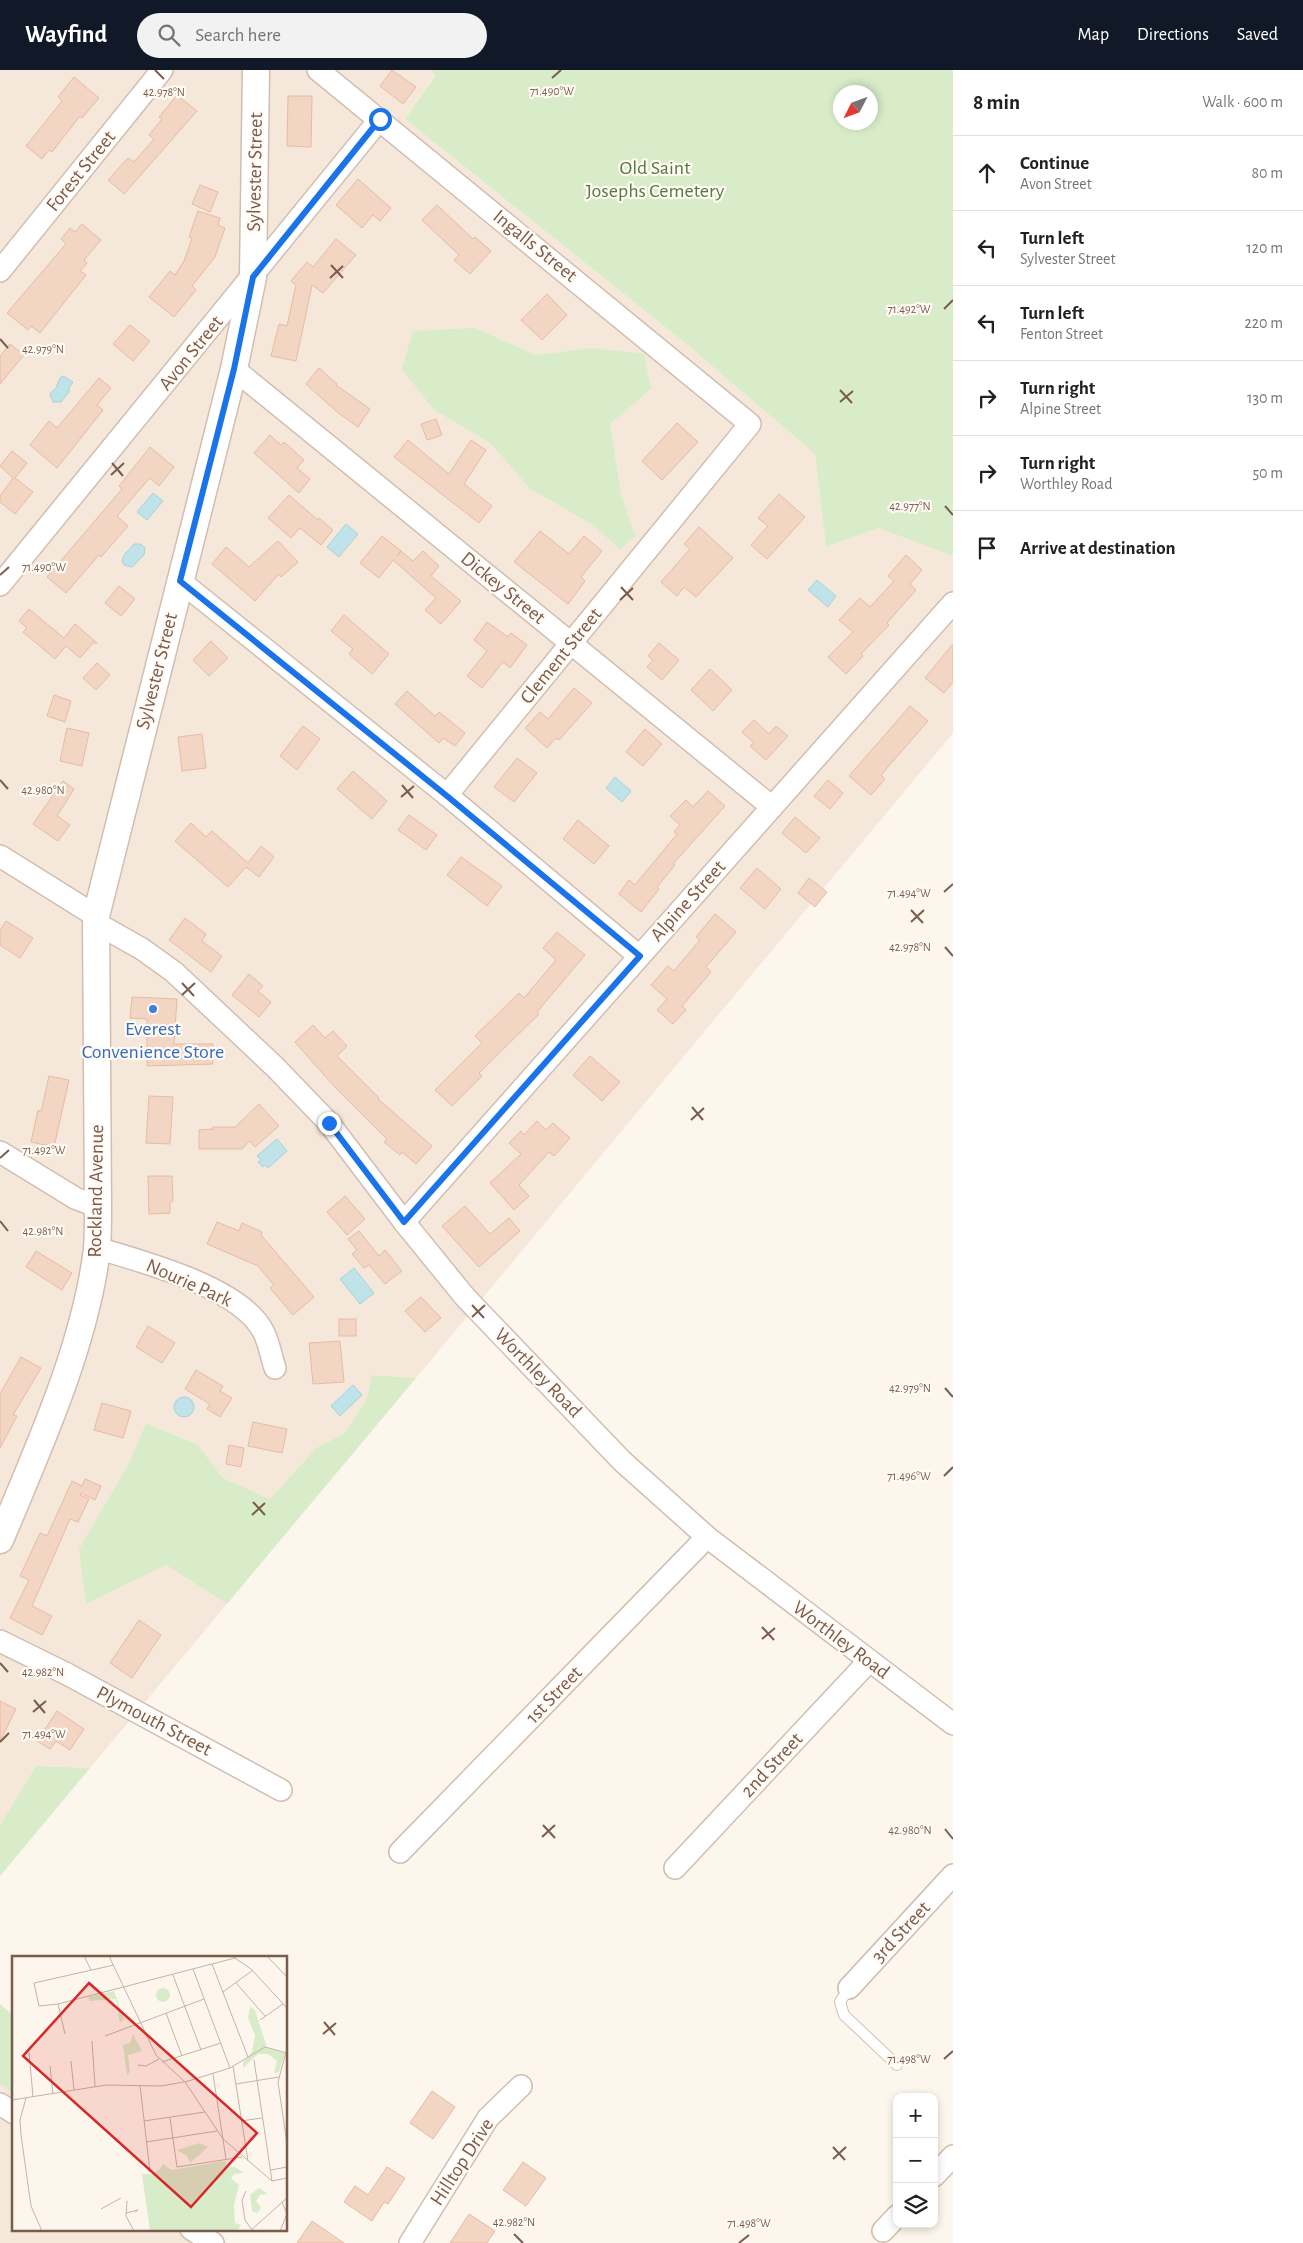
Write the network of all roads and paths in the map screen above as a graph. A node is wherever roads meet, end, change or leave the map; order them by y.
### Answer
1 (162, 70) edge
2 (256, 70) edge
3 (318, 70) edge
4 (380, 119) junction
5 (3, 261) edge
6 (253, 277) junction
7 (234, 369) junction
8 (750, 424) joint
9 (180, 581) junction
10 (0, 585) edge
11 (953, 603) edge
12 (572, 644) junction
13 (447, 796) junction
14 (772, 807) junction
15 (0, 856) edge
16 (96, 920) junction
17 (640, 956) junction
18 (0, 1152) edge
19 (98, 1207) junction
20 (404, 1222) junction
21 (97, 1248) junction
22 (275, 1368) dead end
23 (707, 1537) junction
24 (0, 1540) edge
25 (0, 1641) edge
26 (869, 1661) junction
27 (953, 1724) edge
28 (281, 1790) dead end
29 (400, 1852) dead end
30 (675, 1868) dead end
31 (953, 1875) edge
32 (849, 1988) joint
33 (897, 2065) dead end
34 (521, 2086) dead end
35 (0, 2104) edge
36 (12, 2112) edge
37 (953, 2156) edge
38 (938, 2172) edge
39 (193, 2230) edge
40 (213, 2243) edge
41 (410, 2243) edge

1 - 5 street, Forest Street
2 - 6 street, Sylvester Street
3 - 4 street, Ingalls Street
4 - 6 street, Avon Street
4 - 8 street, Ingalls Street
6 - 7 street, Sylvester Street
6 - 10 street, Avon Street
7 - 9 street, Sylvester Street
7 - 12 street, Dickey Street
8 - 12 street, Clement Street
9 - 13 street
9 - 16 street, Sylvester Street
11 - 14 street, Alpine Street
12 - 13 street, Clement Street
12 - 14 street, Dickey Street
13 - 17 street
14 - 17 street, Alpine Street
15 - 16 street, Worthley Road
16 - 19 street, Rockland Avenue
16 - 20 street, Worthley Road
17 - 20 street, Alpine Street
18 - 19 street
19 - 21 street, Rockland Avenue
20 - 23 street, Worthley Road
21 - 22 street, Nourie Park
21 - 24 street, Rockland Avenue
23 - 26 street, Worthley Road
23 - 29 street, 1st Street
25 - 28 street, Plymouth Street
26 - 27 street, Worthley Road
26 - 30 street, 2nd Street
31 - 32 street, 3rd Street
32 - 33 lane
34 - 41 street, Hilltop Drive
35 - 36 street
37 - 38 street
39 - 40 street

